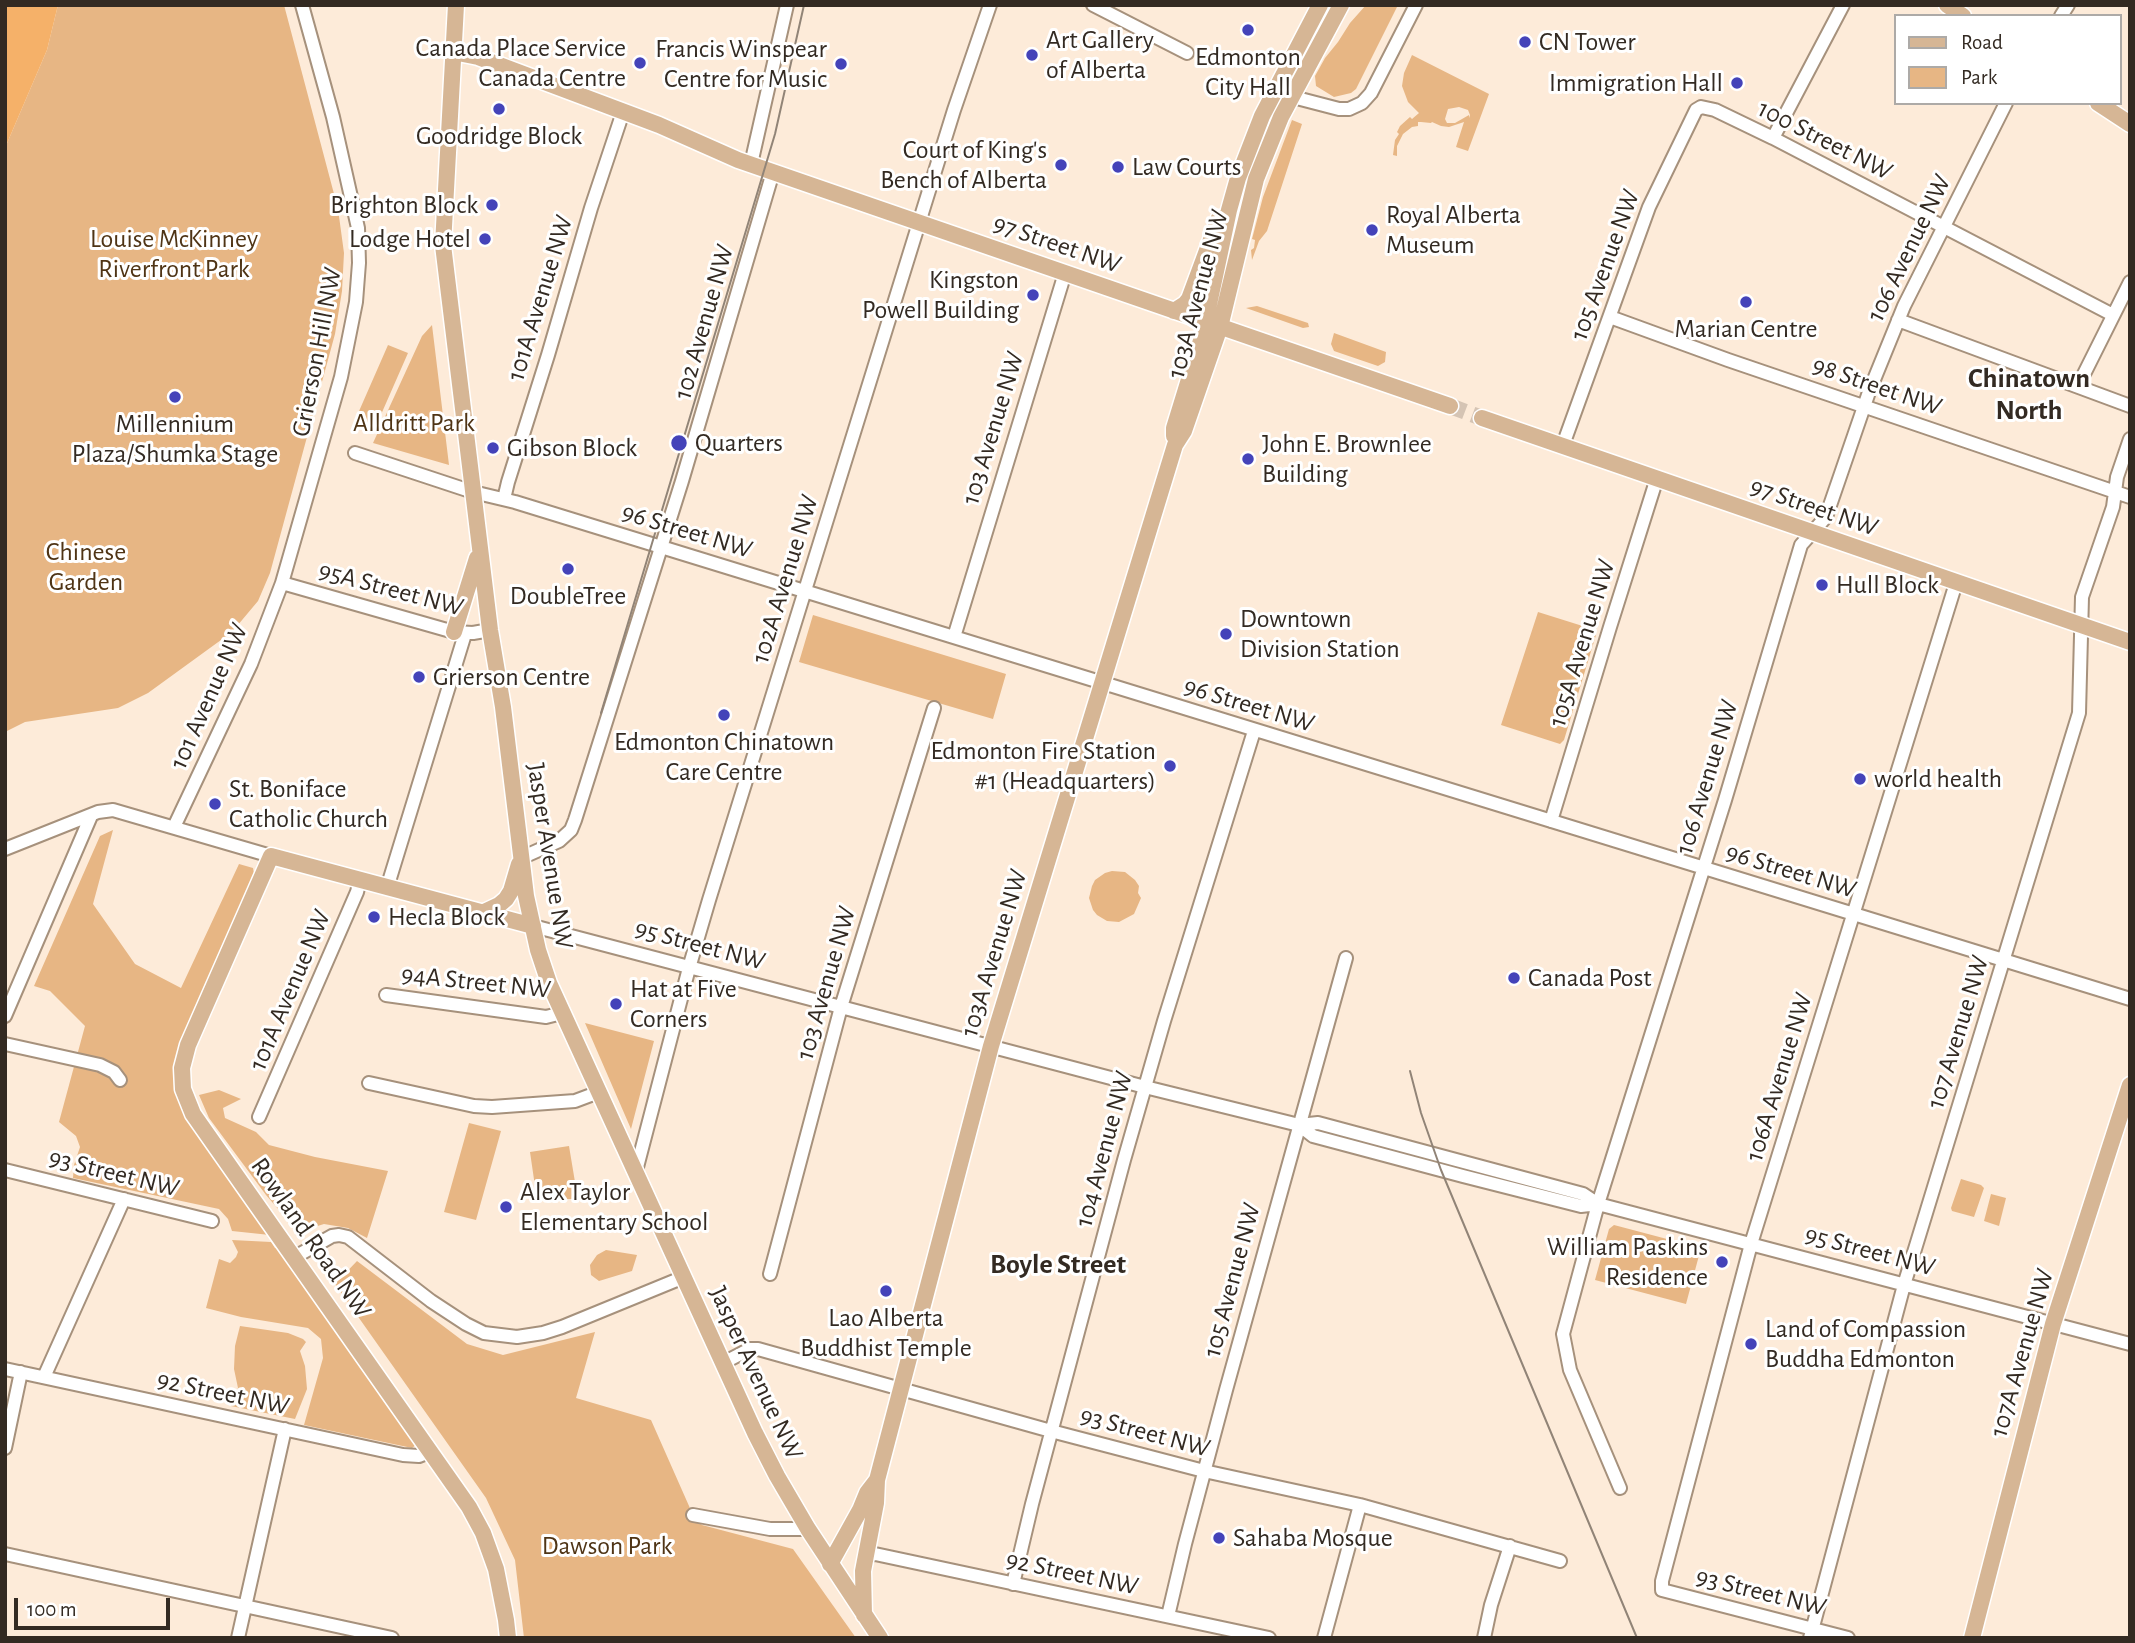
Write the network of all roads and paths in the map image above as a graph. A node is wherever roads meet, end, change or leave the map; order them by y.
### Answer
1 (302, 5) edge
2 (456, 5) edge
3 (787, 5) edge
4 (990, 5) edge
5 (1093, 5) edge
6 (1320, 5) edge
7 (1341, 5) edge
8 (1416, 5) edge
9 (1843, 5) edge
10 (453, 52) junction
11 (1187, 53) dead end
12 (1274, 93) junction
13 (1291, 96) junction
14 (2005, 105) edge
15 (2101, 105) edge
16 (1701, 107) joint
17 (623, 112) junction
18 (2130, 124) edge
19 (1773, 138) junction
20 (751, 164) junction
21 (773, 172) junction
22 (1229, 210) junction
23 (919, 222) junction
24 (1942, 227) junction
25 (1065, 273) junction
26 (2130, 282) edge
27 (1174, 311) junction
28 (2113, 315) junction
29 (1610, 317) junction
30 (1898, 320) junction
31 (1212, 324) junction
32 (2078, 386) junction
33 (1450, 406) tunnel mouth
34 (1865, 406) junction
35 (2130, 406) edge
36 (1482, 418) tunnel mouth
37 (2130, 439) edge
38 (1563, 445) junction
39 (355, 453) dead end
40 (1657, 478) junction
41 (473, 492) junction
42 (2115, 492) junction
43 (2130, 497) edge
44 (504, 499) junction
45 (1813, 532) junction
46 (480, 546) junction
47 (661, 547) junction
48 (282, 583) junction
49 (1956, 583) junction
50 (805, 592) junction
51 (2081, 626) junction
52 (490, 630) junction
53 (460, 633) junction
54 (954, 637) junction
55 (2130, 642) edge
56 (1102, 683) junction
57 (934, 708) dead end
58 (1254, 731) junction
59 (91, 816) junction
60 (1551, 821) junction
61 (174, 827) junction
62 (5, 849) edge
63 (271, 856) junction
64 (521, 858) junction
65 (1703, 867) junction
66 (360, 880) junction
67 (387, 888) junction
68 (482, 913) junction
69 (1854, 914) junction
70 (533, 926) junction
71 (1346, 958) dead end
72 (2003, 960) junction
73 (689, 968) junction
74 (386, 995) dead end
75 (2130, 999) edge
76 (841, 1007) junction
77 (562, 1013) junction
78 (5, 1016) edge
79 (5, 1044) edge
80 (991, 1046) junction
81 (120, 1080) dead end
82 (369, 1083) dead end
83 (2130, 1085) edge
84 (1144, 1087) junction
85 (599, 1092) junction
86 (259, 1117) dead end
87 (1299, 1125) junction
88 (5, 1170) edge
89 (636, 1171) junction
90 (124, 1199) junction
91 (1598, 1204) junction
92 (212, 1221) dead end
93 (1751, 1244) junction
94 (295, 1257) junction
95 (770, 1274) dead end
96 (684, 1278) junction
97 (1904, 1285) junction
98 (2053, 1324) junction
99 (2130, 1344) edge
100 (723, 1363) junction
101 (5, 1369) edge
102 (21, 1372) junction
103 (44, 1377) junction
104 (902, 1389) junction
105 (285, 1429) junction
106 (1052, 1431) junction
107 (5, 1448) edge
108 (431, 1451) junction
109 (1204, 1471) junction
110 (877, 1480) junction
111 (1620, 1488) dead end
112 (1360, 1505) junction
113 (693, 1515) dead end
114 (854, 1521) junction
115 (808, 1529) junction
116 (1510, 1546) junction
117 (5, 1553) edge
118 (866, 1556) junction
119 (1560, 1561) dead end
120 (831, 1564) junction
121 (1013, 1584) junction
122 (1662, 1590) joint
123 (245, 1605) junction
124 (864, 1615) junction
125 (1168, 1616) junction
126 (1812, 1633) edge
127 (238, 1638) edge
128 (392, 1638) edge
129 (508, 1638) edge
130 (880, 1638) edge
131 (1269, 1638) edge
132 (1324, 1638) edge
133 (1484, 1638) edge
134 (1848, 1638) edge
135 (1972, 1638) edge

1 - 48 street, Grierson Hill NW
2 - 10 main road, Jasper Avenue NW
3 - 20 street
4 - 23 street, 102A Avenue NW
5 - 11 street
6 - 12 main road, 103A Avenue NW
7 - 13 main road, 103A Avenue NW
8 - 13 street
9 - 19 street
10 - 17 main road, 97 Street NW
10 - 41 main road, Jasper Avenue NW
12 - 13 street
12 - 22 main road, 103A Avenue NW
13 - 31 main road, 103A Avenue NW
14 - 24 street, 106 Avenue NW
15 - 18 main road
16 - 19 street, 100 Street NW
16 - 29 street, 105 Avenue NW
17 - 20 main road, 97 Street NW
17 - 44 street, 101A Avenue NW
19 - 24 street, 100 Street NW
20 - 21 main road, 97 Street NW
21 - 23 main road, 97 Street NW
21 - 47 street, 102 Avenue NW
22 - 27 main road
22 - 31 main road, 103A Avenue NW
23 - 25 main road, 97 Street NW
23 - 50 street, 102A Avenue NW
24 - 28 street, 100 Street NW
24 - 30 street, 106 Avenue NW
25 - 27 main road, 97 Street NW
25 - 54 street, 103 Avenue NW
26 - 28 street
27 - 31 main road, 97 Street NW
28 - 32 street
29 - 34 street, 98 Street NW
29 - 38 street, 105 Avenue NW
30 - 32 street
30 - 34 street, 106 Avenue NW
31 - 33 main road, 97 Street NW
31 - 56 main road, 103A Avenue NW
32 - 35 street
34 - 42 street, 98 Street NW
34 - 45 street, 106 Avenue NW
36 - 38 main road, 97 Street NW
37 - 42 street, 107 Avenue NW
38 - 40 main road, 97 Street NW
39 - 41 street, 96 Street NW
40 - 45 main road, 97 Street NW
40 - 60 street, 105A Avenue NW
41 - 44 street, 96 Street NW
41 - 46 main road, Jasper Avenue NW
42 - 43 street, 98 Street NW
42 - 51 street, 107 Avenue NW
44 - 47 street, 96 Street NW
45 - 49 main road, 97 Street NW
45 - 65 street, 106 Avenue NW
46 - 52 main road, Jasper Avenue NW
46 - 53 main road
47 - 50 street, 96 Street NW
47 - 64 street, 102 Avenue NW
48 - 53 street, 95A Street NW
48 - 61 street, 101 Avenue NW
49 - 51 main road, 97 Street NW
49 - 69 street, 106A Avenue NW
50 - 54 street, 96 Street NW
50 - 73 street, 102A Avenue NW
51 - 55 main road, 97 Street NW
51 - 72 street, 107 Avenue NW
52 - 53 street, 95A Street NW
52 - 64 main road, Jasper Avenue NW
53 - 67 street
54 - 56 street, 96 Street NW
56 - 58 street, 96 Street NW
56 - 80 main road, 103A Avenue NW
57 - 76 street, 103 Avenue NW
58 - 60 street, 96 Street NW
58 - 84 street, 104 Avenue NW
59 - 61 street, 95 Street NW
59 - 62 street, 95 Street NW
59 - 78 street
60 - 65 street, 96 Street NW
61 - 63 street, 95 Street NW
63 - 66 main road, 95 Street NW
63 - 94 main road, Rowland Road NW
64 - 68 main road
64 - 70 main road, Jasper Avenue NW
65 - 69 street, 96 Street NW
65 - 91 street, 106 Avenue NW
66 - 67 main road, 95 Street NW
66 - 86 street, 101A Avenue NW
67 - 68 main road, 95 Street NW
68 - 70 main road, 95 Street NW
69 - 72 street, 96 Street NW
69 - 93 street, 106A Avenue NW
70 - 73 street, 95 Street NW
70 - 77 main road, Jasper Avenue NW
71 - 87 street, 105 Avenue NW
72 - 75 street, 96 Street NW
72 - 97 street, 107 Avenue NW
73 - 76 street, 95 Street NW
73 - 89 street, 102A Avenue NW
74 - 77 street, 94A Street NW
76 - 80 street, 95 Street NW
76 - 95 street, 103 Avenue NW
77 - 85 main road, Jasper Avenue NW
79 - 81 street
80 - 84 street, 95 Street NW
80 - 104 main road, 103A Avenue NW
82 - 85 street
83 - 98 main road, 107A Avenue NW
84 - 87 street, 95 Street NW
84 - 106 street, 104 Avenue NW
85 - 89 main road, Jasper Avenue NW
87 - 91 street, 95 Street NW
87 - 109 street, 105 Avenue NW
88 - 90 street, 93 Street NW
89 - 96 main road, Jasper Avenue NW
90 - 92 street, 93 Street NW
90 - 103 street
91 - 93 street, 95 Street NW
91 - 111 street, 106 Avenue NW
93 - 97 street, 95 Street NW
93 - 122 street, 106A Avenue NW
94 - 96 street
94 - 108 main road, Rowland Road NW
96 - 100 main road, Jasper Avenue NW
97 - 98 street, 95 Street NW
97 - 126 street, 107 Avenue NW
98 - 99 street, 95 Street NW
98 - 135 main road, 107A Avenue NW
100 - 104 street, 93 Street NW
100 - 115 main road, Jasper Avenue NW
101 - 102 street, 92 Street NW
102 - 103 street, 92 Street NW
102 - 107 street
103 - 105 street, 92 Street NW
104 - 106 street, 93 Street NW
104 - 110 main road, 103A Avenue NW
105 - 108 street, 92 Street NW
105 - 123 street
106 - 109 street, 93 Street NW
106 - 121 street, 104 Avenue NW
108 - 129 main road, Rowland Road NW
109 - 112 street, 93 Street NW
109 - 125 street, 105 Avenue NW
110 - 114 main road, 103A Avenue NW
110 - 118 main road, 103A Avenue NW
112 - 116 street, 93 Street NW
112 - 132 street
113 - 115 street
114 - 118 main road
114 - 120 main road, 103A Avenue NW
115 - 120 main road, Jasper Avenue NW
116 - 119 street, 93 Street NW
116 - 133 street
117 - 123 street
118 - 121 street, 92 Street NW
118 - 124 main road, 103A Avenue NW
120 - 124 main road, Jasper Avenue NW
121 - 125 street, 92 Street NW
122 - 126 street, 93 Street NW
123 - 127 street
123 - 128 street
124 - 130 main road, Jasper Avenue NW
125 - 131 street, 92 Street NW
126 - 134 street, 93 Street NW

